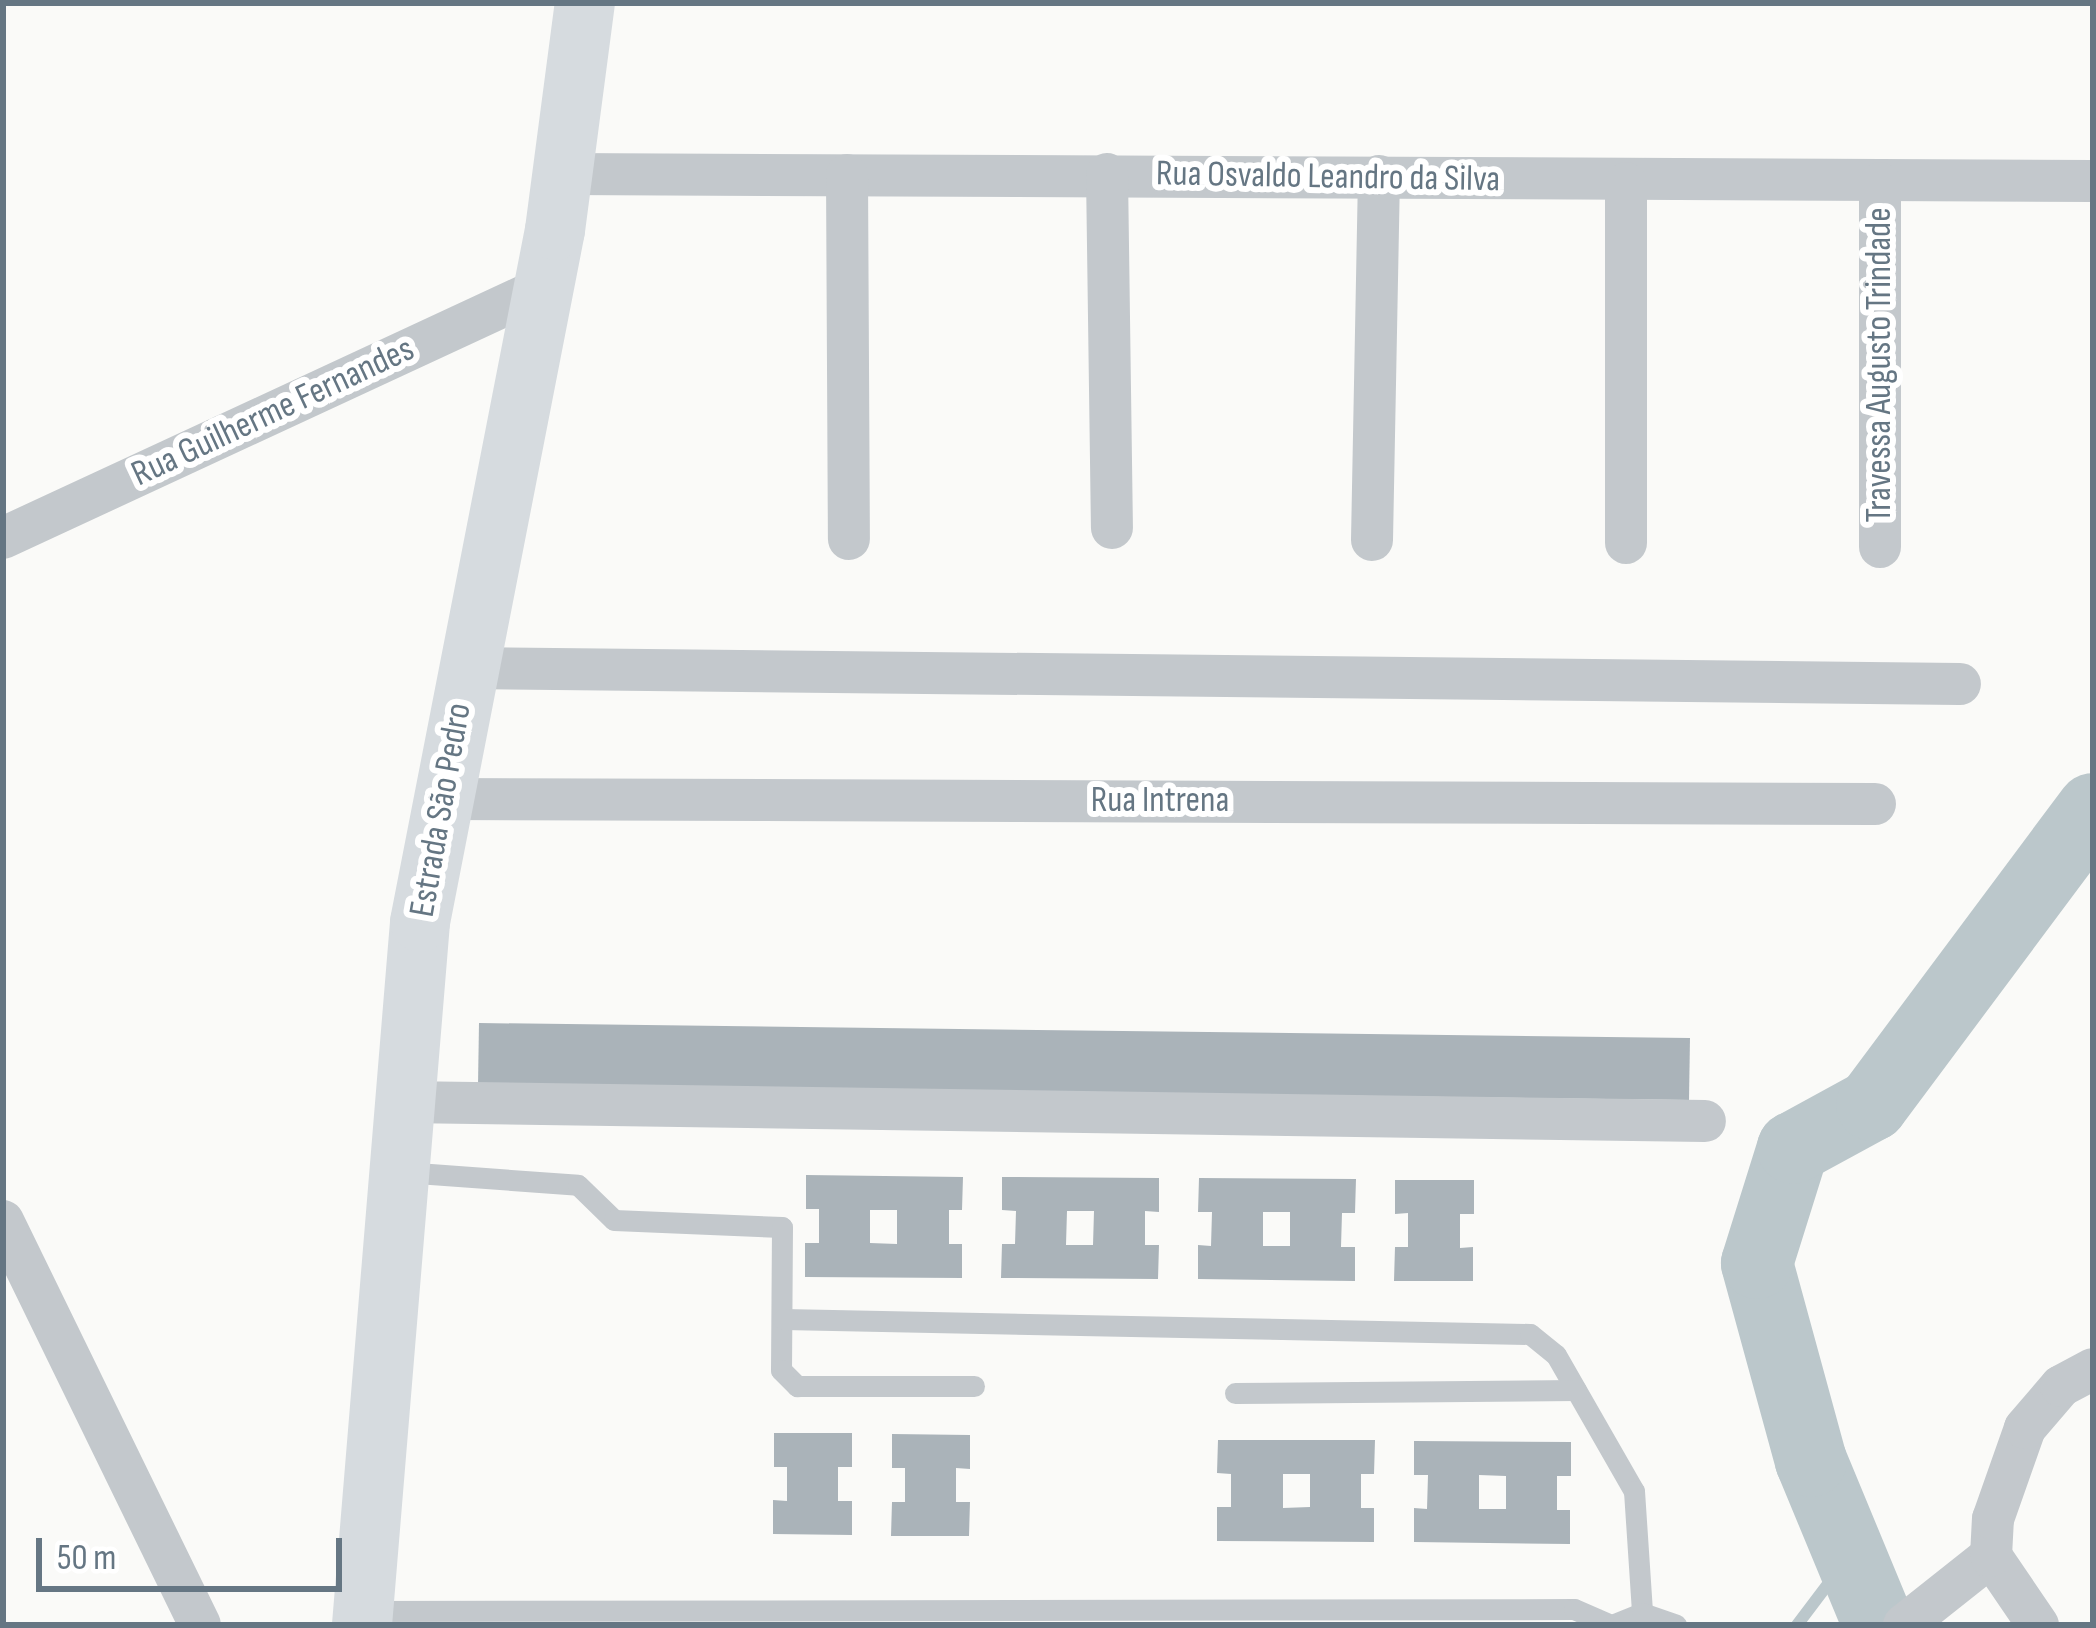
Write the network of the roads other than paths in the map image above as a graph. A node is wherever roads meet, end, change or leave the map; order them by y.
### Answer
1 (585, 3) edge
2 (564, 174) junction
3 (1108, 174) junction
4 (847, 175) junction
5 (1379, 176) junction
6 (2093, 181) edge
7 (1626, 183) junction
8 (1880, 183) junction
9 (544, 287) junction
10 (1112, 528) dead end
11 (3, 538) edge
12 (849, 539) dead end
13 (1372, 540) dead end
14 (1626, 543) dead end
15 (1880, 547) dead end
16 (466, 668) junction
17 (1960, 684) dead end
18 (445, 799) junction
19 (1875, 804) dead end
20 (403, 1102) junction
21 (1705, 1121) dead end
22 (397, 1171) junction
23 (3, 1221) edge
24 (782, 1319) junction
25 (2093, 1369) edge
26 (974, 1386) dead end
27 (1576, 1390) junction
28 (1235, 1393) dead end
29 (1991, 1556) junction
30 (1642, 1613) junction
31 (362, 1618) edge
32 (1906, 1622) edge
33 (200, 1625) edge
34 (1611, 1625) edge
35 (1676, 1625) edge
36 (2038, 1625) edge

1 - 2 street, Estrada São Pedro
2 - 4 street, Rua Osvaldo Leandro da Silva
2 - 9 street, Estrada São Pedro
3 - 4 street, Rua Osvaldo Leandro da Silva
3 - 5 street, Rua Osvaldo Leandro da Silva
3 - 10 street
4 - 12 street
5 - 7 street, Rua Osvaldo Leandro da Silva
5 - 13 street
6 - 8 street, Rua Osvaldo Leandro da Silva
7 - 8 street, Rua Osvaldo Leandro da Silva
7 - 14 street
8 - 15 street, Travessa Augusto Trindade
9 - 11 street, Rua Guilherme Fernandes
9 - 16 street, Estrada São Pedro
16 - 17 street
16 - 18 street, Estrada São Pedro
18 - 19 street, Rua Intrena
18 - 20 street, Estrada São Pedro
20 - 21 street
20 - 22 street, Estrada São Pedro
22 - 24 lane
22 - 31 street, Estrada São Pedro
23 - 33 street
24 - 26 lane
24 - 27 lane
25 - 29 street
27 - 28 lane
27 - 30 lane
29 - 32 street
29 - 36 street
30 - 34 lane
30 - 35 lane
31 - 34 lane

